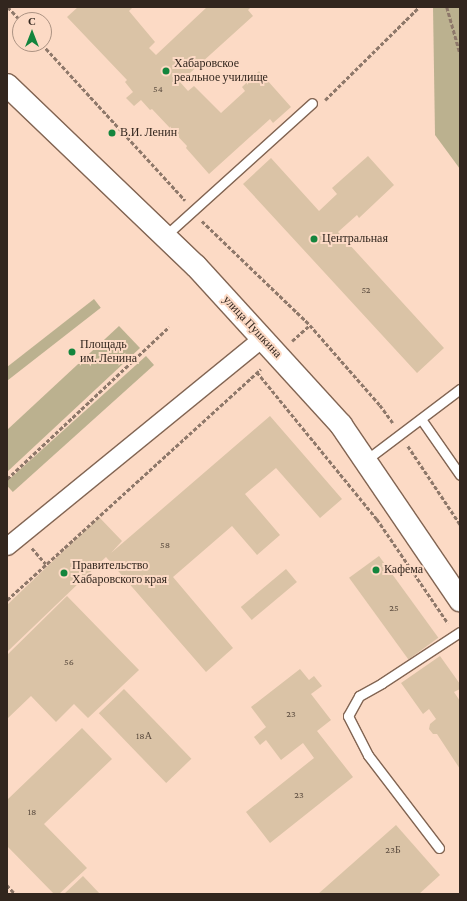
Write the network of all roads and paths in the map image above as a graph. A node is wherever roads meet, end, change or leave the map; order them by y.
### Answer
1 (448, 7) edge
2 (49, 52) edge
3 (460, 53) edge
4 (7, 85) edge
5 (312, 103) dead end
6 (195, 210) junction
7 (165, 236) junction
8 (310, 326) junction
9 (169, 327) dead end
10 (262, 338) junction
11 (277, 354) junction
12 (258, 372) junction
13 (460, 389) edge
14 (421, 419) junction
15 (400, 433) junction
16 (366, 460) junction
17 (460, 475) edge
18 (7, 479) edge
19 (460, 524) edge
20 (7, 546) edge
21 (7, 600) edge
22 (460, 600) edge
23 (458, 633) edge
24 (440, 848) dead end
25 (7, 885) edge
26 (15, 894) edge

1 - 3 path
2 - 6 path
4 - 7 street, улица Пушкина
5 - 6 lane
6 - 7 lane
6 - 8 path
7 - 10 street, улица Пушкина
8 - 11 path
8 - 15 path
9 - 18 path
10 - 11 street, улица Пушкина
10 - 20 street
11 - 12 path
11 - 16 street, улица Пушкина
12 - 21 path
12 - 23 path
13 - 14 lane
14 - 15 lane
14 - 17 lane
15 - 16 lane
15 - 19 path
16 - 22 street, улица Пушкина
23 - 24 lane
25 - 26 path

